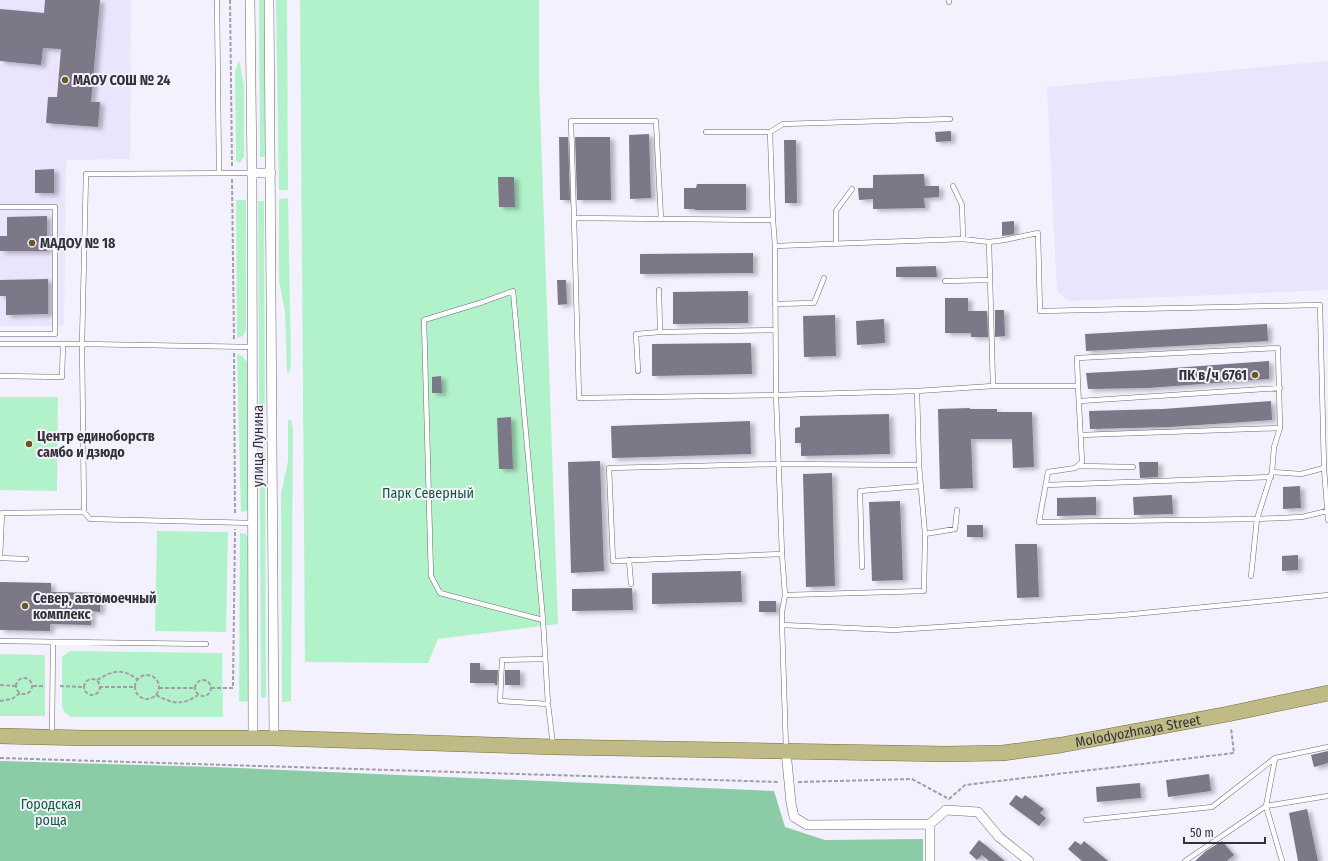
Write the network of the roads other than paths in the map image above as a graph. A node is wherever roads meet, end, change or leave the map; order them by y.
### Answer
1 (217, 0) edge
2 (250, 0) edge
3 (269, 0) edge
4 (950, 120) dead end
5 (706, 132) dead end
6 (770, 132) junction
7 (219, 173) junction
8 (252, 173) junction
9 (271, 173) junction
10 (954, 186) dead end
11 (852, 189) dead end
12 (0, 207) edge
13 (574, 218) junction
14 (661, 219) junction
15 (773, 220) junction
16 (963, 239) junction
17 (836, 241) dead end
18 (989, 242) junction
19 (775, 246) junction
20 (824, 278) dead end
21 (990, 280) junction
22 (945, 281) dead end
23 (659, 290) dead end
24 (775, 304) junction
25 (775, 330) junction
26 (660, 332) junction
27 (0, 334) edge
28 (0, 344) edge
29 (63, 344) junction
30 (82, 344) junction
31 (252, 347) junction
32 (638, 371) dead end
33 (0, 376) edge
34 (993, 386) junction
35 (1078, 386) junction
36 (1280, 388) junction
37 (917, 391) junction
38 (776, 395) junction
39 (1080, 402) junction
40 (1280, 428) junction
41 (1082, 435) junction
42 (779, 464) junction
43 (919, 465) junction
44 (1078, 466) junction
45 (1133, 467) dead end
46 (1324, 468) junction
47 (1272, 474) junction
48 (1046, 485) junction
49 (921, 486) junction
50 (957, 510) dead end
51 (1326, 511) junction
52 (84, 512) junction
53 (1257, 519) junction
54 (1328, 520) edge
55 (253, 523) junction
56 (925, 534) junction
57 (782, 554) junction
58 (0, 558) edge
59 (26, 559) dead end
60 (629, 560) junction
61 (862, 567) dead end
62 (1251, 576) dead end
63 (631, 584) dead end
64 (785, 595) junction
65 (1328, 595) edge
66 (544, 620) junction
67 (782, 625) junction
68 (0, 641) edge
69 (53, 642) junction
70 (206, 644) dead end
71 (545, 659) junction
72 (1328, 693) edge
73 (548, 704) junction
74 (0, 736) edge
75 (52, 737) junction
76 (253, 738) junction
77 (274, 738) junction
78 (554, 746) junction
79 (1328, 747) edge
80 (786, 751) junction
81 (1275, 758) junction
82 (1328, 796) edge
83 (1266, 806) junction
84 (1086, 820) dead end
85 (930, 824) junction
86 (930, 861) edge
87 (1029, 861) edge
88 (1185, 861) edge
89 (1282, 861) edge

1 - 7 lane
2 - 8 street, улица Лунина
3 - 9 street, улица Лунина
4 - 6 lane
5 - 6 lane
6 - 15 lane
7 - 8 lane
7 - 30 lane
8 - 9 street
8 - 31 street, улица Лунина
9 - 77 street, улица Лунина
10 - 16 lane
11 - 17 lane
12 - 27 lane
13 - 14 lane
13 - 14 lane
13 - 38 lane
14 - 15 lane
15 - 19 lane
16 - 18 lane
16 - 19 lane
18 - 21 lane
18 - 46 lane
19 - 24 lane
20 - 24 lane
21 - 22 lane
21 - 34 lane
23 - 26 lane
24 - 25 lane
25 - 26 lane
25 - 38 lane
26 - 32 lane
28 - 29 lane
29 - 30 lane
29 - 33 lane
30 - 31 lane
30 - 52 lane
31 - 55 street, улица Лунина
34 - 35 lane
34 - 37 lane
35 - 36 lane
35 - 39 lane
36 - 39 lane
36 - 40 lane
37 - 38 lane
37 - 43 lane
38 - 42 lane
39 - 41 lane
40 - 41 lane
40 - 47 lane
41 - 44 lane
42 - 43 lane
42 - 57 lane
42 - 60 lane
43 - 49 lane
44 - 45 lane
44 - 48 lane
46 - 47 lane
46 - 51 lane
47 - 48 lane
47 - 53 lane
48 - 53 lane
49 - 56 lane
49 - 61 lane
50 - 56 lane
51 - 53 lane
51 - 54 lane
52 - 55 lane
52 - 58 lane
53 - 62 lane
55 - 76 street, улица Лунина
56 - 64 lane
57 - 60 lane
57 - 64 lane
58 - 59 lane
60 - 63 lane
64 - 67 lane
65 - 67 lane
66 - 66 lane
66 - 71 lane
67 - 80 lane
68 - 69 lane
69 - 70 lane
69 - 75 lane
71 - 73 lane
71 - 73 lane
72 - 80 main road, Molodyozhnaya Street
73 - 78 lane
74 - 75 main road, Molodyozhnaya Street
75 - 76 main road, Molodyozhnaya Street
76 - 77 main road, Molodyozhnaya Street
77 - 78 main road, Molodyozhnaya Street
78 - 80 main road, Molodyozhnaya Street
79 - 81 lane
80 - 85 street
81 - 83 lane
81 - 84 lane
82 - 83 lane
83 - 88 lane
83 - 89 lane
85 - 86 street
85 - 87 street

